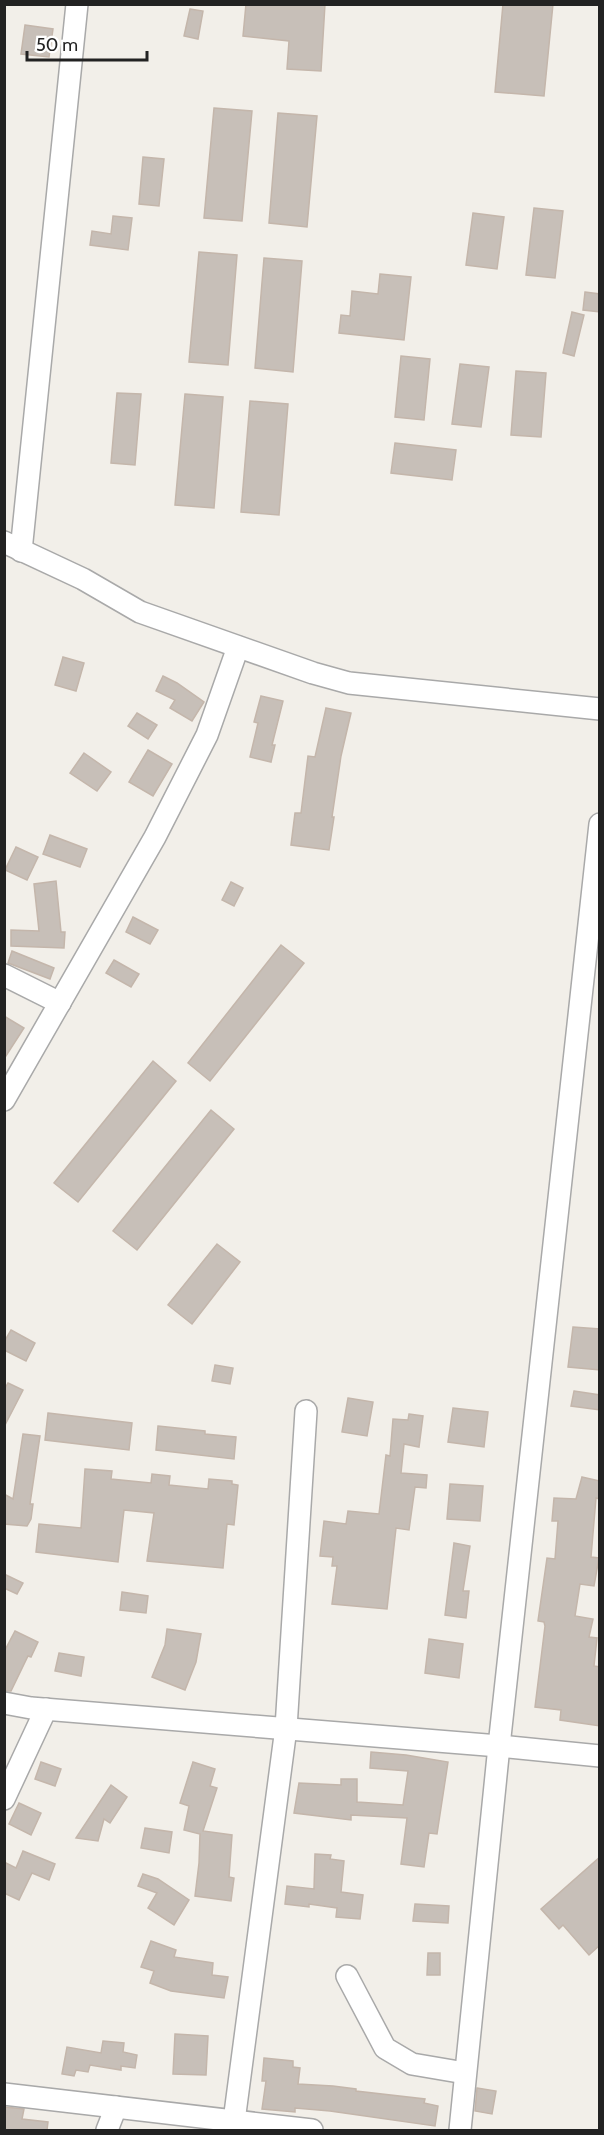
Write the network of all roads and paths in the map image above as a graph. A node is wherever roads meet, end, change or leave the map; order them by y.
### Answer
1 (77, 4) edge
2 (13, 547) edge
3 (238, 647) junction
4 (600, 709) edge
5 (600, 824) edge
6 (4, 975) edge
7 (60, 1003) junction
8 (4, 1100) edge
9 (306, 1411) dead end
10 (4, 1703) edge
11 (46, 1709) junction
12 (286, 1728) junction
13 (499, 1746) junction
14 (600, 1756) edge
15 (4, 1800) edge
16 (346, 1976) dead end
17 (465, 2073) junction
18 (4, 2094) edge
19 (116, 2107) junction
20 (234, 2121) junction
21 (107, 2130) edge
22 (312, 2130) edge
23 (460, 2130) edge

1 - 2 street
2 - 3 street
3 - 4 street
3 - 7 street
5 - 13 street
6 - 7 street
7 - 8 street
9 - 12 street
10 - 11 street
11 - 12 street
11 - 15 street
12 - 13 street
12 - 20 street
13 - 14 street
13 - 17 street
16 - 17 street
17 - 23 street
18 - 19 street
19 - 20 street
19 - 21 street
20 - 22 street

